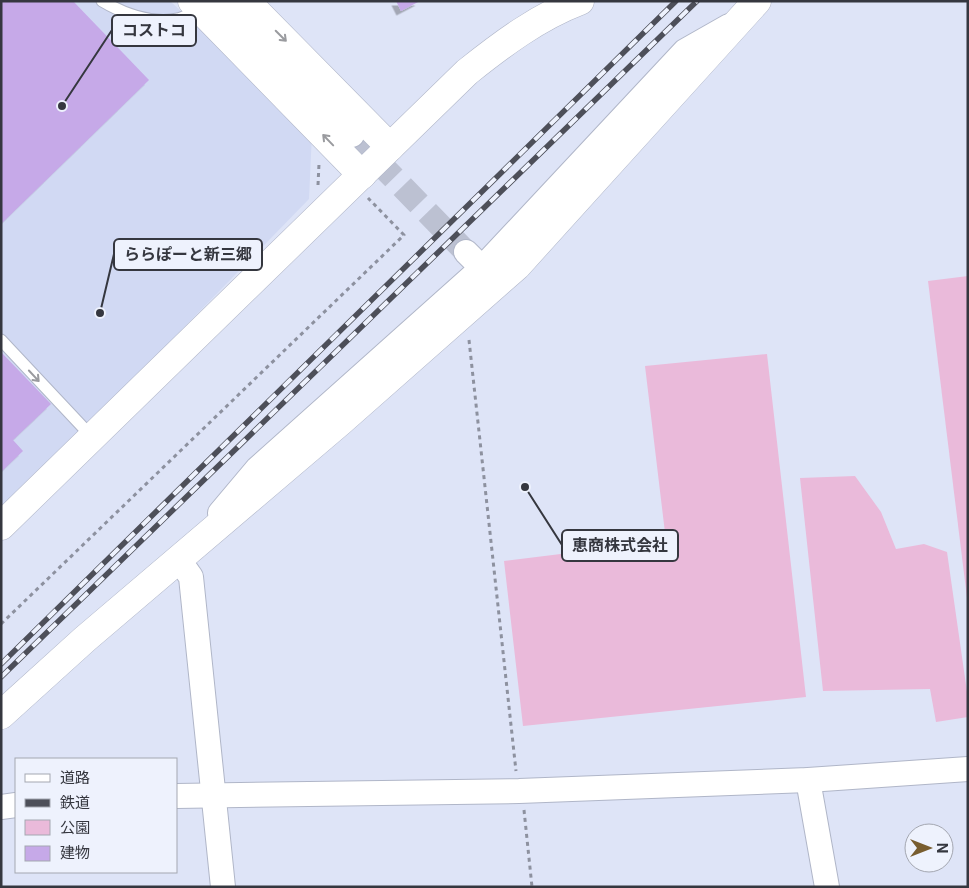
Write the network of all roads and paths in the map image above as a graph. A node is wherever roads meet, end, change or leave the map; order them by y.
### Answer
1 (102, 1) edge
2 (246, 1) edge
3 (580, 1) edge
4 (203, 4) edge
5 (749, 10) edge
6 (352, 135) tunnel mouth
7 (390, 147) junction
8 (319, 159) dead end
9 (358, 179) junction
10 (318, 189) dead end
11 (454, 322) junction
12 (1, 340) edge
13 (93, 438) junction
14 (1, 526) edge
15 (213, 529) junction
16 (179, 560) junction
17 (1, 624) edge
18 (1, 715) edge
19 (968, 769) edge
20 (808, 780) junction
21 (520, 791) junction
22 (215, 795) junction
23 (178, 796) edge
24 (15, 805) edge
25 (1, 807) edge
26 (223, 887) edge
27 (532, 887) edge
28 (827, 887) edge

1 - 4 lane
2 -> 7 street
3 - 7 street
4 - 6 street
9 -> 4 street
5 - 11 street
5 - 15 street
7 - 9 street
8 - 10 path
9 - 13 street
9 - 17 path
11 - 15 street
11 - 21 path
12 -> 13 lane
13 - 14 street
15 - 16 street
16 - 18 street
16 - 22 street
19 - 20 street
20 - 21 street
20 - 28 street
21 - 22 street
21 - 27 path
22 - 23 street
22 - 26 street
24 - 25 street

